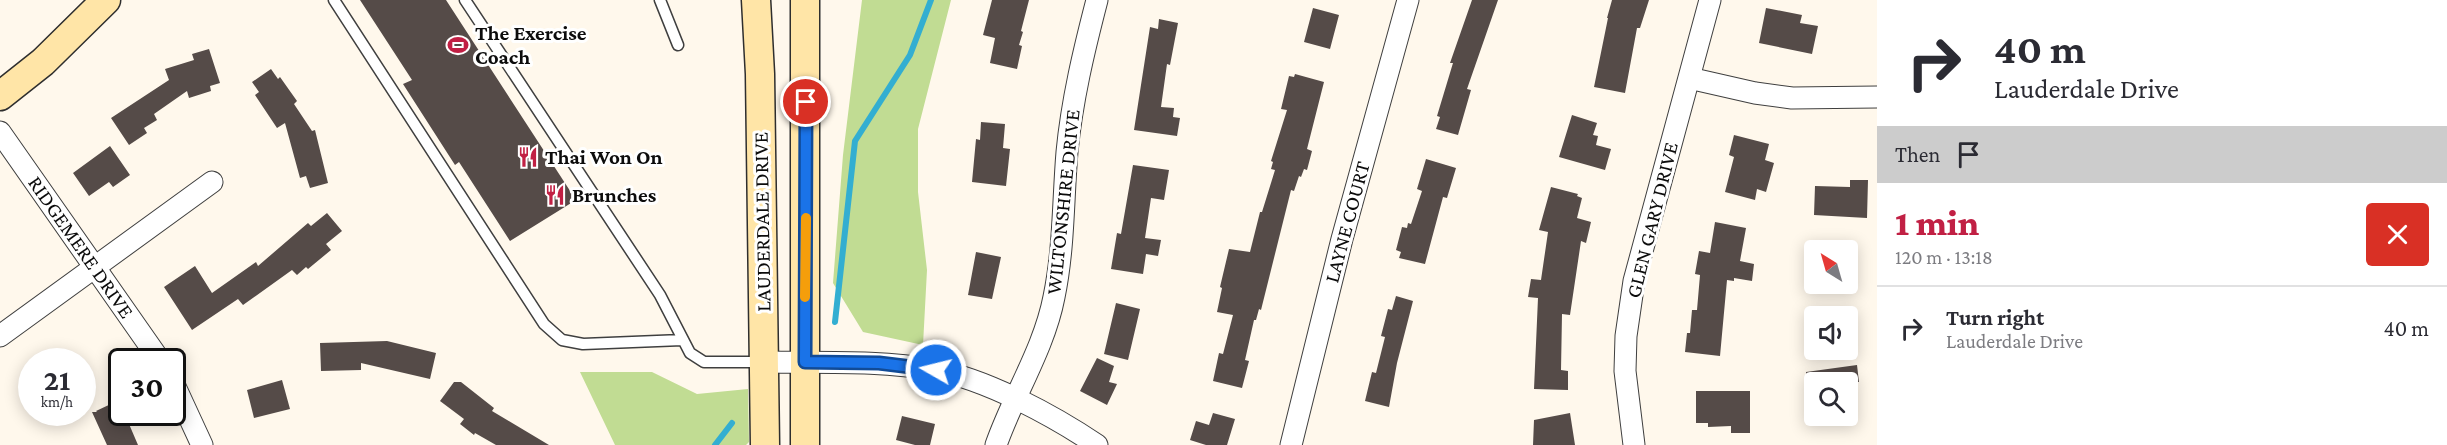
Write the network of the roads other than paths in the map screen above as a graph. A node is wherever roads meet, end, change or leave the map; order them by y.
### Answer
1 (106, 0) edge
2 (334, 0) edge
3 (465, 0) edge
4 (660, 0) edge
5 (756, 0) edge
6 (805, 0) edge
7 (1097, 0) edge
8 (1408, 0) edge
9 (1710, 0) edge
10 (678, 45) dead end
11 (1689, 78) junction
12 (0, 96) edge
13 (1877, 97) edge
14 (0, 132) edge
15 (212, 182) dead end
16 (95, 266) junction
17 (0, 336) edge
18 (682, 340) junction
19 (151, 348) edge
20 (765, 362) junction
21 (805, 362) junction
22 (1015, 399) junction
23 (186, 410) edge
24 (202, 445) edge
25 (765, 445) edge
26 (805, 445) edge
27 (996, 445) edge
28 (1097, 445) edge
29 (1291, 445) edge
30 (1634, 445) edge

1 - 12 main road
2 - 18 lane
3 - 18 lane
4 - 10 lane
5 - 20 main road, LAUDERDALE DRIVE
6 - 21 main road, LAUDERDALE DRIVE
7 - 22 street, WILTONSHIRE DRIVE
8 - 29 street, LAYNE COURT
9 - 11 street, GLEN GARY DRIVE
11 - 13 street
11 - 30 street, GLEN GARY DRIVE
14 - 16 street, RIDGEMERE DRIVE
15 - 16 street
16 - 17 street
16 - 19 street, RIDGEMERE DRIVE
18 - 20 lane
20 - 21 street
20 - 25 main road, LAUDERDALE DRIVE
21 - 22 street
21 - 26 main road, LAUDERDALE DRIVE
22 - 27 street, WILTONSHIRE DRIVE
22 - 28 street
23 - 24 street

